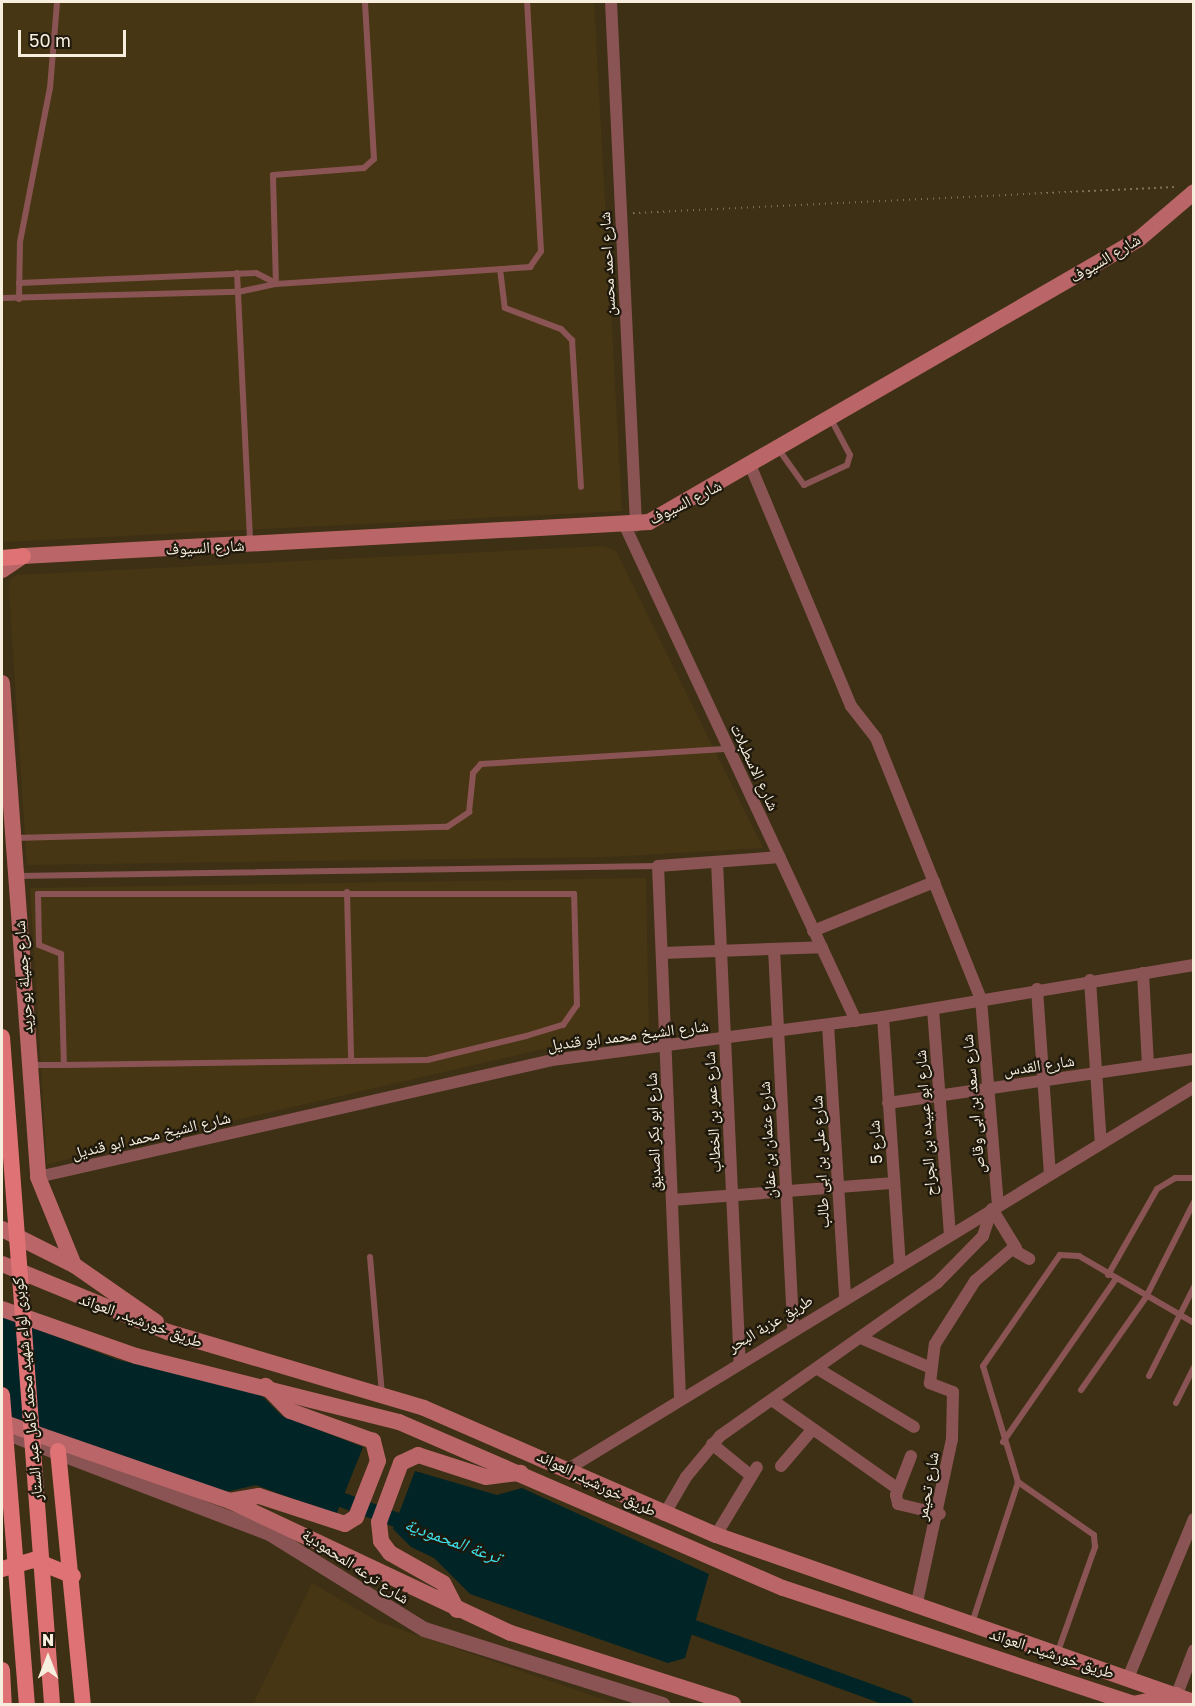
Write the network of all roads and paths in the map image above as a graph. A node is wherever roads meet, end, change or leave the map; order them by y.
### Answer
1 (57, 2) edge
2 (365, 2) edge
3 (527, 2) edge
4 (610, 2) edge
5 (1188, 190) edge
6 (621, 214) junction
7 (500, 269) junction
8 (237, 273) junction
9 (19, 283) junction
10 (276, 284) junction
11 (238, 292) junction
12 (2, 298) edge
13 (19, 299) junction
14 (831, 420) junction
15 (779, 450) junction
16 (751, 467) junction
17 (581, 487) dead end
18 (631, 526) junction
19 (250, 545) junction
20 (23, 556) junction
21 (2, 558) edge
22 (2, 570) edge
23 (2, 683) edge
24 (729, 749) junction
25 (13, 838) junction
26 (780, 857) junction
27 (717, 862) junction
28 (658, 866) junction
29 (16, 876) junction
30 (933, 882) junction
31 (347, 892) junction
32 (813, 932) junction
33 (822, 947) junction
34 (774, 949) junction
35 (721, 951) junction
36 (662, 953) junction
37 (1194, 965) edge
38 (1143, 973) junction
39 (1090, 981) junction
40 (1037, 989) junction
41 (981, 999) junction
42 (933, 1009) junction
43 (883, 1017) junction
44 (856, 1021) junction
45 (828, 1024) junction
46 (778, 1032) junction
47 (2, 1037) edge
48 (725, 1039) junction
49 (665, 1047) junction
50 (1194, 1059) edge
51 (351, 1061) junction
52 (30, 1065) junction
53 (64, 1065) junction
54 (1148, 1065) junction
55 (1096, 1073) junction
56 (1043, 1080) junction
57 (1194, 1088) edge
58 (989, 1089) junction
59 (939, 1096) junction
60 (888, 1103) junction
61 (1101, 1144) junction
62 (1050, 1174) junction
63 (38, 1177) junction
64 (1194, 1178) edge
65 (894, 1183) junction
66 (838, 1187) junction
67 (786, 1191) junction
68 (732, 1196) junction
69 (672, 1200) junction
70 (1194, 1202) edge
71 (995, 1208) junction
72 (2, 1228) edge
73 (950, 1235) junction
74 (1016, 1248) junction
75 (370, 1257) dead end
76 (1029, 1259) dead end
77 (2, 1264) edge
78 (74, 1264) junction
79 (900, 1265) junction
80 (1112, 1277) junction
81 (1194, 1287) edge
82 (1146, 1297) junction
83 (845, 1298) junction
84 (2, 1309) edge
85 (1181, 1317) junction
86 (1194, 1323) edge
87 (793, 1329) junction
88 (168, 1332) junction
89 (863, 1339) junction
90 (740, 1361) junction
91 (1194, 1367) edge
92 (931, 1368) junction
93 (818, 1369) junction
94 (1149, 1376) dead end
95 (266, 1386) junction
96 (1082, 1390) dead end
97 (382, 1394) junction
98 (2, 1395) edge
99 (680, 1397) junction
100 (772, 1400) junction
101 (1176, 1403) dead end
102 (2, 1422) edge
103 (914, 1427) dead end
104 (812, 1430) junction
105 (2, 1431) edge
106 (1004, 1442) junction
107 (712, 1444) junction
108 (58, 1451) junction
109 (911, 1456) dead end
110 (782, 1466) dead end
111 (568, 1469) junction
112 (521, 1473) junction
113 (1018, 1482) junction
114 (898, 1489) junction
115 (230, 1501) junction
116 (940, 1514) junction
117 (664, 1515) junction
118 (1194, 1519) edge
119 (716, 1535) junction
120 (2, 1569) edge
121 (73, 1576) junction
122 (916, 1607) junction
123 (457, 1610) junction
124 (971, 1626) junction
125 (1194, 1650) edge
126 (1056, 1655) junction
127 (2, 1670) edge
128 (1128, 1678) junction
129 (1177, 1695) junction
130 (1194, 1702) edge
131 (4, 1704) edge
132 (27, 1704) edge
133 (52, 1704) edge
134 (83, 1704) edge
135 (662, 1704) edge
136 (733, 1704) edge
137 (1133, 1704) edge

1 - 9 lane
2 - 10 lane
3 - 7 lane
4 - 6 street, شارع احمد محسن
5 - 6 path
5 - 14 main road, شارع السيوف
6 - 18 street, شارع احمد محسن
7 - 10 lane
7 - 17 lane
8 - 9 lane
8 - 10 lane
8 - 11 lane
9 - 13 lane
10 - 11 lane
11 - 13 lane
11 - 19 lane
12 - 13 lane
14 - 15 main road, شارع السيوف
14 - 15 lane
15 - 16 main road, شارع السيوف
16 - 18 main road, شارع السيوف
16 - 30 street, شارع سعد بن ابى وقاص
18 - 19 main road, شارع السيوف
18 - 24 street, شارع الاسطبلات
19 - 20 main road, شارع السيوف
20 - 21 main road
20 - 22 main road
23 - 25 main road, شارع جميلة بوحريد
24 - 25 lane
24 - 26 street, شارع الاسطبلات
25 - 29 main road, شارع جميلة بوحريد
26 - 27 street
26 - 32 street, شارع الاسطبلات
27 - 28 street
27 - 35 street, شارع عمر بن الخطاب
28 - 29 lane
28 - 36 street, شارع ابو بكر الصديق
29 - 52 main road, شارع جميلة بوحريد
30 - 32 street
30 - 41 street, شارع سعد بن ابى وقاص
31 - 51 lane
31 - 51 lane
31 - 53 lane
32 - 33 street, شارع الاسطبلات
33 - 34 street
33 - 44 street, شارع الاسطبلات
34 - 35 street
34 - 46 street, شارع عثمان بن عفان
35 - 36 street
35 - 48 street, شارع عمر بن الخطاب
36 - 49 street, شارع ابو بكر الصديق
37 - 38 street, شارع الشيخ محمد ابو قنديل
38 - 39 street, شارع الشيخ محمد ابو قنديل
38 - 54 street
39 - 40 street, شارع الشيخ محمد ابو قنديل
39 - 55 street
40 - 41 street, شارع الشيخ محمد ابو قنديل
40 - 56 street
41 - 42 street, شارع الشيخ محمد ابو قنديل
41 - 58 street, شارع سعد بن ابى وقاص
42 - 43 street, شارع الشيخ محمد ابو قنديل
42 - 59 street, شارع ابو عبيده بن الجراح
43 - 44 street, شارع الشيخ محمد ابو قنديل
43 - 60 street, شارع 5
44 - 45 street, شارع الشيخ محمد ابو قنديل
45 - 46 street, شارع الشيخ محمد ابو قنديل
45 - 66 street, شارع على بن ابى طالب
46 - 48 street, شارع الشيخ محمد ابو قنديل
46 - 67 street, شارع عثمان بن عفان
47 - 133 main road, كوبرى لواء شهيد محمد كامل عبد الستار
48 - 49 street, شارع الشيخ محمد ابو قنديل
48 - 68 street, شارع عمر بن الخطاب
49 - 63 street, شارع الشيخ محمد ابو قنديل
49 - 69 street, شارع ابو بكر الصديق
50 - 54 street, شارع القدس
51 - 53 lane
52 - 53 lane
52 - 63 main road, شارع جميلة بوحريد
54 - 55 street, شارع القدس
55 - 56 street, شارع القدس
55 - 61 street
56 - 58 street, شارع القدس
56 - 62 street
57 - 61 street, طريق عزبة البحر
58 - 59 street, شارع القدس
58 - 71 street, شارع سعد بن ابى وقاص
59 - 60 street, شارع القدس
59 - 73 street, شارع ابو عبيده بن الجراح
60 - 65 street, شارع 5
61 - 62 street, طريق عزبة البحر
62 - 71 street, طريق عزبة البحر
63 - 78 main road, شارع جميلة بوحريد
64 - 80 lane
65 - 66 street
65 - 79 street, شارع 5
66 - 67 street
66 - 83 street, شارع على بن ابى طالب
67 - 68 street
67 - 87 street, شارع عثمان بن عفان
68 - 69 street
68 - 90 street, شارع عمر بن الخطاب
69 - 99 street, شارع ابو بكر الصديق
70 - 82 lane
71 - 73 street, طريق عزبة البحر
71 - 74 street
71 - 89 street
72 - 78 main road
73 - 79 street, طريق عزبة البحر
74 - 76 street
74 - 92 street
75 - 97 lane
77 - 88 main road, طريق خورشيد, العوائد
78 - 88 main road
79 - 83 street, طريق عزبة البحر
80 - 82 lane
80 - 106 lane
80 - 106 lane
81 - 85 lane
82 - 85 lane
82 - 96 lane
83 - 87 street, طريق عزبة البحر
84 - 95 main road, طريق خورشيد, العوائد
85 - 86 lane
85 - 94 lane
87 - 90 street, طريق عزبة البحر
88 - 97 main road, طريق خورشيد, العوائد
89 - 92 street
89 - 93 street
90 - 99 street, طريق عزبة البحر
91 - 101 lane
92 - 116 street, شارع تحيمر
93 - 100 street
93 - 103 street
95 - 112 main road, طريق خورشيد, العوائد
95 - 115 main road
97 - 111 main road, طريق خورشيد, العوائد
98 - 132 main road, كوبرى لواء شهيد محمد كامل عبد الستار
99 - 111 street, طريق عزبة البحر
100 - 104 street
100 - 107 street
102 - 115 main road
104 - 110 street
104 - 114 street
105 - 108 street, شارع ترعه المحمودية
106 - 113 lane
107 - 117 street
107 - 119 street
108 - 121 main road
108 - 135 street, شارع ترعه المحمودية
109 - 114 street
111 - 117 main road, طريق خورشيد, العوائد
112 - 123 main road
112 - 137 main road, طريق خورشيد, العوائد
113 - 124 lane
113 - 126 lane
114 - 116 street
115 - 123 main road
116 - 122 street, شارع تحيمر
117 - 119 main road, طريق خورشيد, العوائد
118 - 128 street
119 - 122 main road, طريق خورشيد, العوائد
120 - 121 main road
121 - 134 main road
122 - 124 main road, طريق خورشيد, العوائد
123 - 136 main road
124 - 126 main road, طريق خورشيد, العوائد
125 - 129 street
126 - 128 main road, طريق خورشيد, العوائد
127 - 131 main road
128 - 129 main road, طريق خورشيد, العوائد
129 - 130 main road, طريق خورشيد, العوائد
129 - 137 main road

